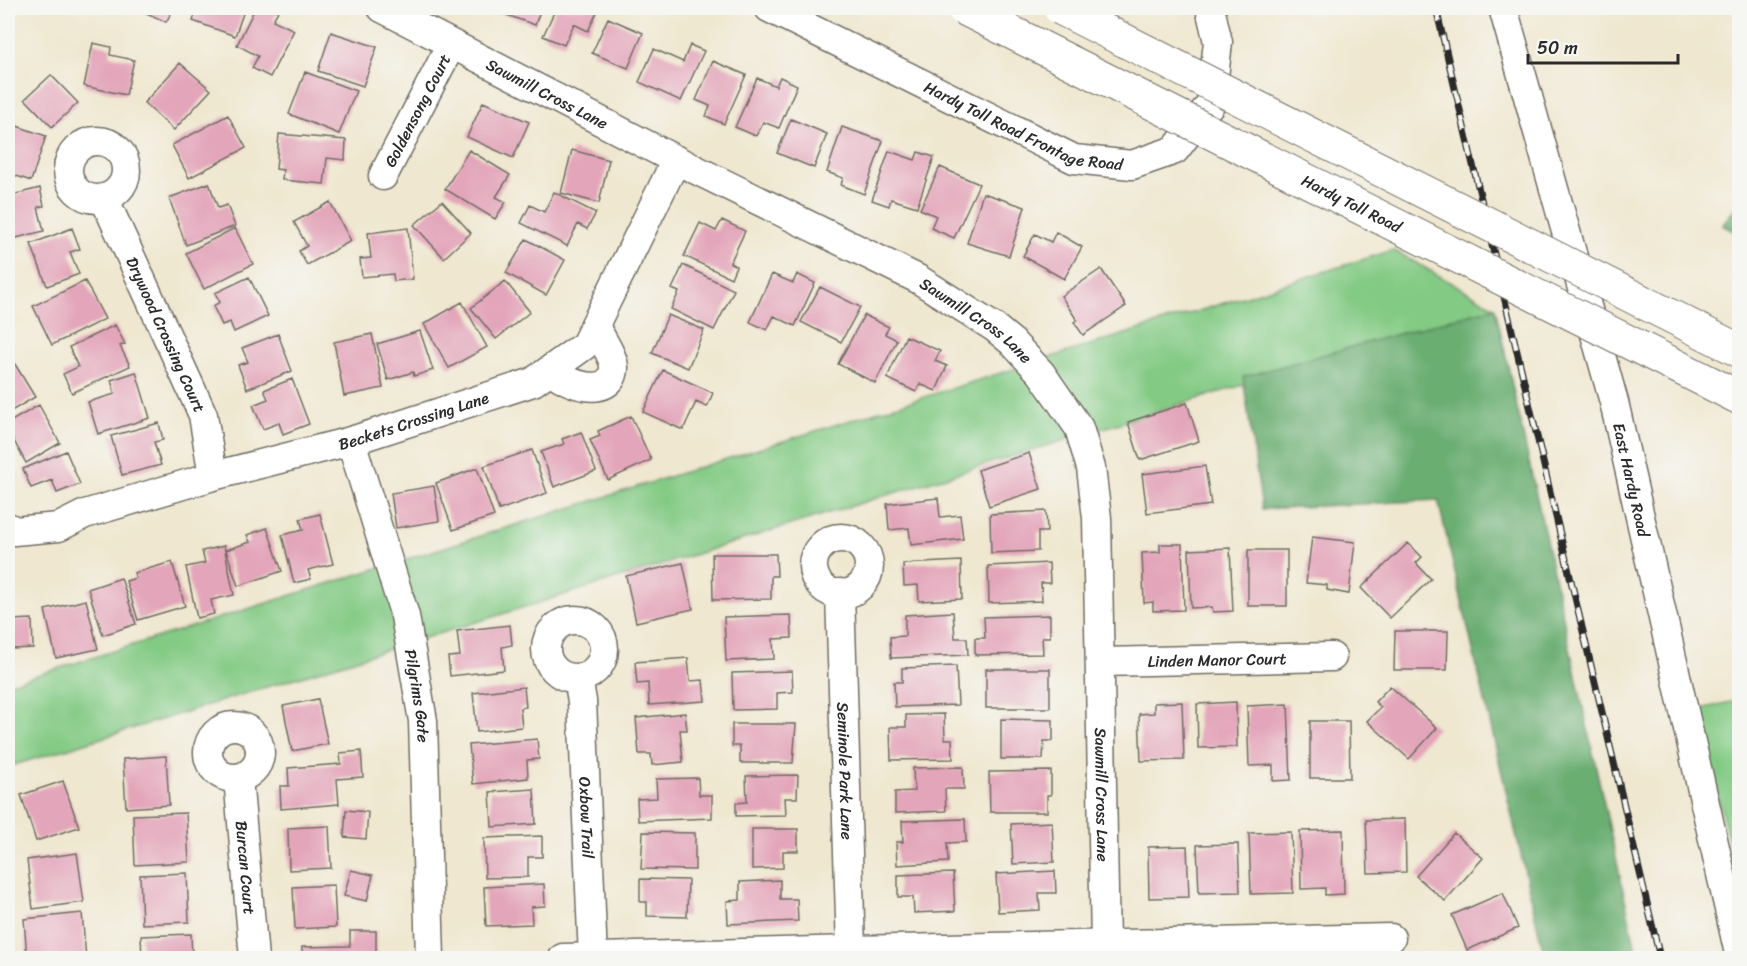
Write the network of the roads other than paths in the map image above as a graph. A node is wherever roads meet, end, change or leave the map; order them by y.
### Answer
1 (382, 8) edge
2 (770, 8) edge
3 (963, 8) edge
4 (1060, 8) edge
5 (1210, 8) edge
6 (1503, 8) edge
7 (451, 45) junction
8 (676, 160) junction
9 (383, 176) dead end
10 (104, 198) dead end
11 (595, 325) junction
12 (1740, 351) edge
13 (551, 369) junction
14 (1740, 398) edge
15 (351, 441) junction
16 (213, 476) junction
17 (21, 528) edge
18 (840, 594) dead end
19 (1332, 657) dead end
20 (1101, 662) junction
21 (578, 678) dead end
22 (238, 778) dead end
23 (1391, 938) dead end
24 (1105, 945) junction
25 (851, 950) junction
26 (254, 958) edge
27 (430, 958) edge
28 (563, 958) edge
29 (593, 958) edge
30 (1740, 958) edge

1 - 7 street, Sawmill Cross Lane
2 - 5 street, Hardy Toll Road Frontage Road
3 - 14 highway, Hardy Toll Road, bridge
4 - 12 highway, bridge
6 - 30 street, East Hardy Road
7 - 8 street, Sawmill Cross Lane
7 - 9 street, Goldensong Court
8 - 11 street, Beckets Crossing Lane
8 - 20 street, Sawmill Cross Lane
10 - 16 street, Drywood Crossing Court
11 - 13 street, Beckets Crossing Lane
11 - 13 street
13 - 15 street, Beckets Crossing Lane
15 - 16 street, Beckets Crossing Lane
15 - 27 street, Pilgrims Gate
16 - 17 street, Beckets Crossing Lane
18 - 25 street, Seminole Park Lane
19 - 20 street, Linden Manor Court
20 - 24 street, Sawmill Cross Lane
21 - 29 street, Oxbow Trail
22 - 26 street, Burcan Court
23 - 24 street
24 - 25 street
25 - 29 street
28 - 29 street

